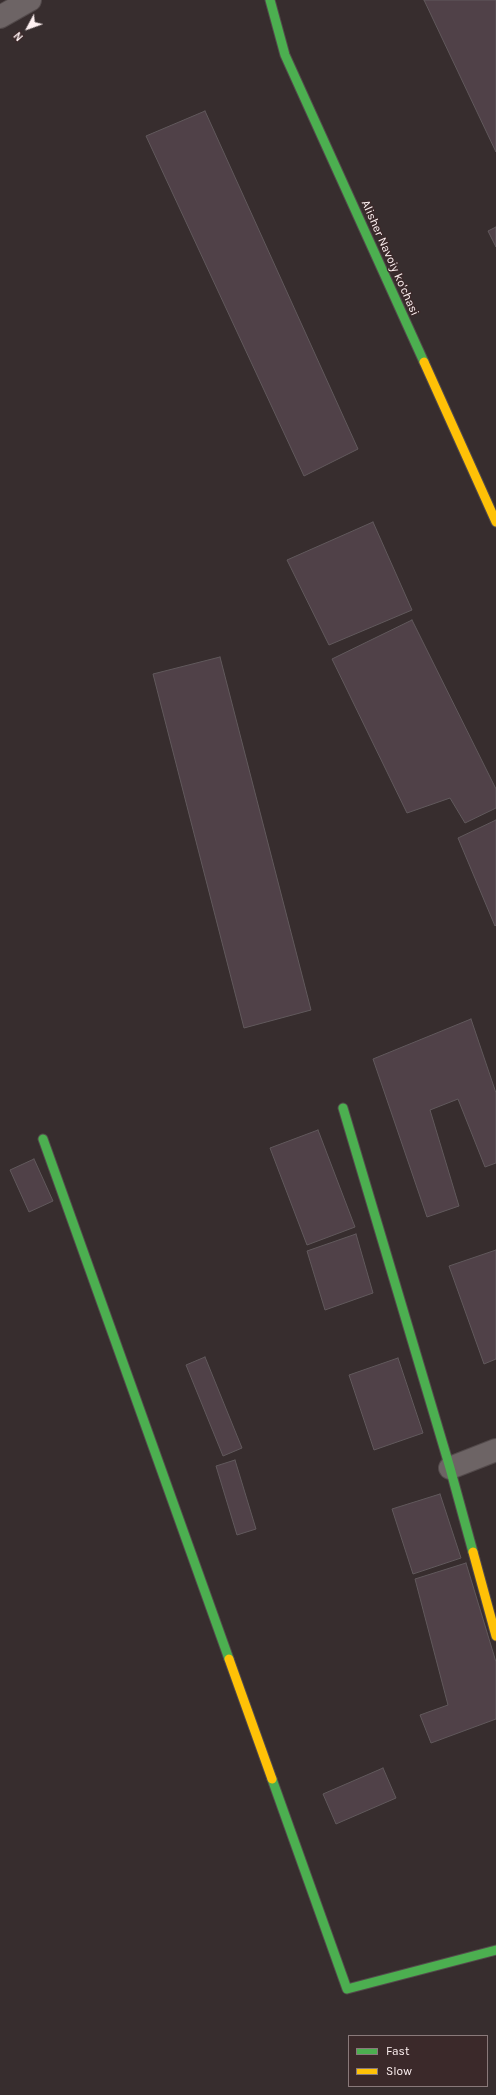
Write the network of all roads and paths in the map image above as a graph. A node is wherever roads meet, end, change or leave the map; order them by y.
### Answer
1 (30, 0) edge
2 (270, 0) edge
3 (0, 17) edge
4 (496, 522) edge
5 (343, 1108) dead end
6 (43, 1139) dead end
7 (496, 1450) edge
8 (450, 1468) junction
9 (496, 1636) edge
10 (496, 1950) edge

1 - 3 street
2 - 4 street, Alisher Navoiy ko'chasi
5 - 8 street
6 - 10 street
7 - 8 street
8 - 9 street

